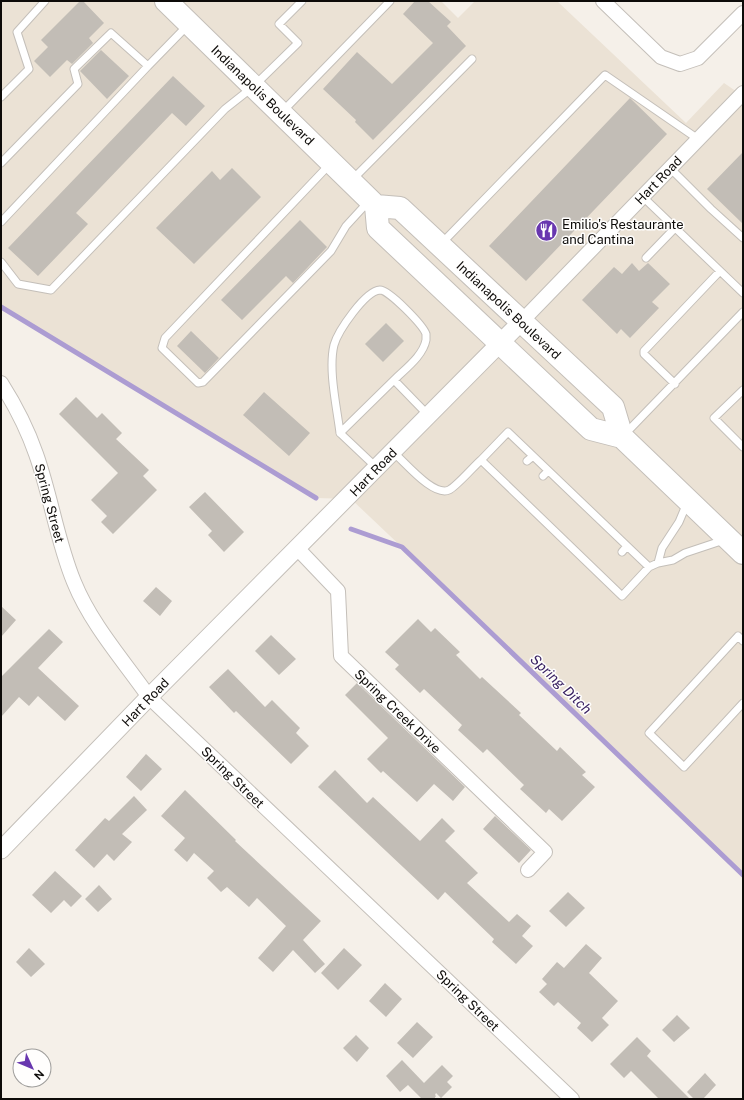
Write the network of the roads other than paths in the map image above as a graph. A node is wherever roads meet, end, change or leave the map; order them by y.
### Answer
1 (46, 1) edge
2 (166, 1) edge
3 (302, 1) edge
4 (390, 1) edge
5 (603, 1) edge
6 (743, 13) edge
7 (189, 23) junction
8 (472, 59) dead end
9 (148, 66) junction
10 (254, 86) junction
11 (1, 97) edge
12 (742, 97) edge
13 (282, 113) junction
14 (698, 139) junction
15 (331, 162) junction
16 (1, 163) edge
17 (670, 168) junction
18 (350, 181) junction
19 (642, 196) junction
20 (373, 203) junction
21 (1, 222) edge
22 (675, 228) junction
23 (743, 238) edge
24 (440, 245) junction
25 (646, 258) dead end
26 (1, 262) edge
27 (720, 271) junction
28 (743, 293) edge
29 (743, 312) edge
30 (522, 321) junction
31 (500, 343) junction
32 (394, 380) junction
33 (1, 383) edge
34 (675, 384) junction
35 (743, 390) edge
36 (429, 416) junction
37 (340, 433) junction
38 (622, 437) junction
39 (743, 447) edge
40 (393, 452) junction
41 (533, 456) junction
42 (481, 460) junction
43 (527, 461) dead end
44 (377, 468) junction
45 (548, 470) junction
46 (543, 476) dead end
47 (688, 500) junction
48 (580, 501) junction
49 (575, 507) dead end
50 (596, 516) junction
51 (590, 522) dead end
52 (612, 531) junction
53 (606, 537) dead end
54 (736, 544) edge
55 (627, 546) junction
56 (298, 549) junction
57 (622, 552) dead end
58 (658, 563) junction
59 (650, 567) junction
60 (743, 641) edge
61 (149, 697) junction
62 (743, 703) edge
63 (1, 850) edge
64 (528, 870) dead end
65 (572, 1099) edge

1 - 11 lane
2 - 7 highway, Indianapolis Boulevard
3 - 10 lane
4 - 13 lane
5 - 6 street
7 - 9 lane
7 - 10 highway, Indianapolis Boulevard
8 - 18 lane
9 - 16 lane
9 - 21 lane
10 - 13 highway, Indianapolis Boulevard
10 - 26 lane
12 - 14 street, Hart Road
13 - 15 highway, Indianapolis Boulevard
14 - 17 street, Hart Road
14 - 24 lane
15 - 18 highway, Indianapolis Boulevard
15 - 20 lane
17 - 19 street, Hart Road
17 - 23 lane
18 - 20 highway, Indianapolis Boulevard
19 - 22 lane
19 - 30 street, Hart Road
20 - 24 highway, Indianapolis Boulevard
20 - 31 highway, Indianapolis Boulevard
22 - 25 lane
22 - 27 lane
24 - 30 highway, Indianapolis Boulevard
27 - 28 lane
27 - 34 lane
29 - 34 lane
30 - 31 street, Hart Road
30 - 38 highway, Indianapolis Boulevard
31 - 36 street, Hart Road
31 - 38 highway, Indianapolis Boulevard
32 - 36 lane
32 - 37 lane
32 - 37 lane
33 - 61 street, Spring Street
34 - 38 lane
35 - 39 lane
36 - 40 street, Hart Road
37 - 44 lane
38 - 47 highway, Indianapolis Boulevard
40 - 42 lane
40 - 44 street, Hart Road
41 - 42 lane
41 - 43 lane
41 - 45 lane
42 - 59 lane
44 - 56 street, Hart Road
45 - 46 lane
45 - 48 lane
47 - 54 highway, Indianapolis Boulevard
47 - 58 lane
48 - 49 lane
48 - 50 lane
50 - 51 lane
50 - 52 lane
52 - 53 lane
52 - 55 lane
54 - 58 lane
55 - 57 lane
55 - 59 lane
56 - 61 street, Hart Road
56 - 64 street, Spring Creek Drive
58 - 59 lane
60 - 62 lane
61 - 63 street, Hart Road
61 - 65 street, Spring Street

